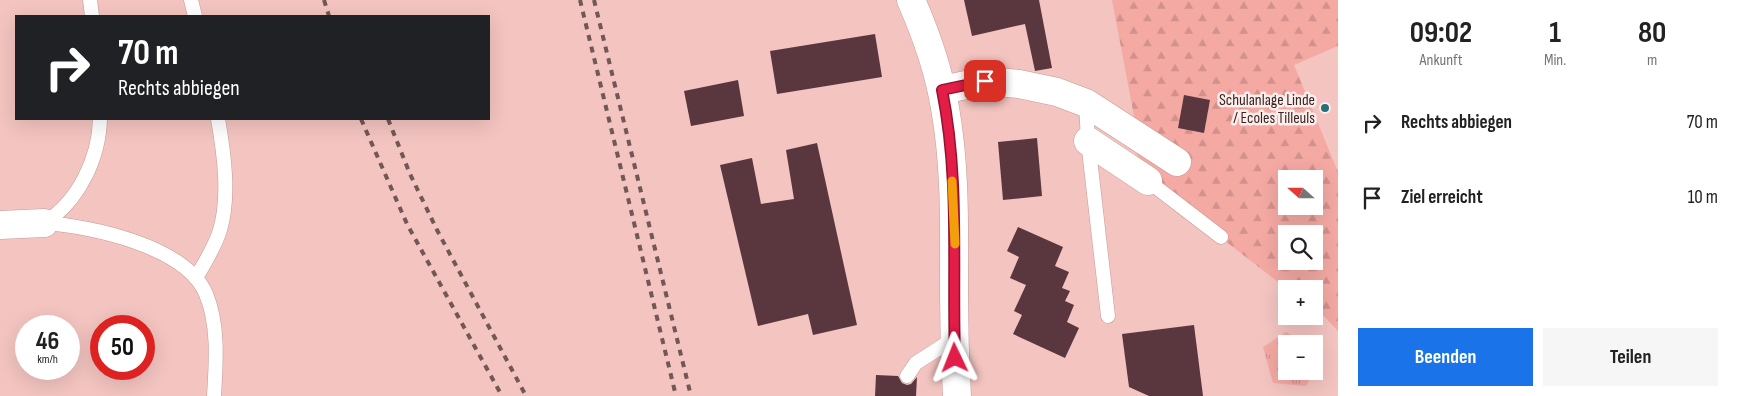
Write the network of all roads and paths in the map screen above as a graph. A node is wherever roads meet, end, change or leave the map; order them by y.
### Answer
1 (90, 0) edge
2 (191, 0) edge
3 (911, 0) edge
4 (92, 15) edge
5 (195, 15) edge
6 (942, 90) junction
7 (1086, 103) junction
8 (100, 120) edge
9 (218, 120) edge
10 (1088, 141) junction
11 (1177, 162) dead end
12 (1148, 181) joint
13 (44, 223) junction
14 (0, 225) edge
15 (1220, 237) dead end
16 (1092, 252) dead end
17 (196, 278) junction
18 (1108, 316) dead end
19 (954, 338) junction
20 (907, 376) dead end
21 (214, 396) edge
22 (956, 396) edge

1 - 4 lane
2 - 5 lane
3 - 6 main road
6 - 7 main road
6 - 19 main road
7 - 10 lane
7 - 11 main road
8 - 13 lane
9 - 17 lane
10 - 12 main road
10 - 16 lane
10 - 18 lane
12 - 15 lane
13 - 14 main road
13 - 17 lane
17 - 21 lane
19 - 20 lane
19 - 22 main road

